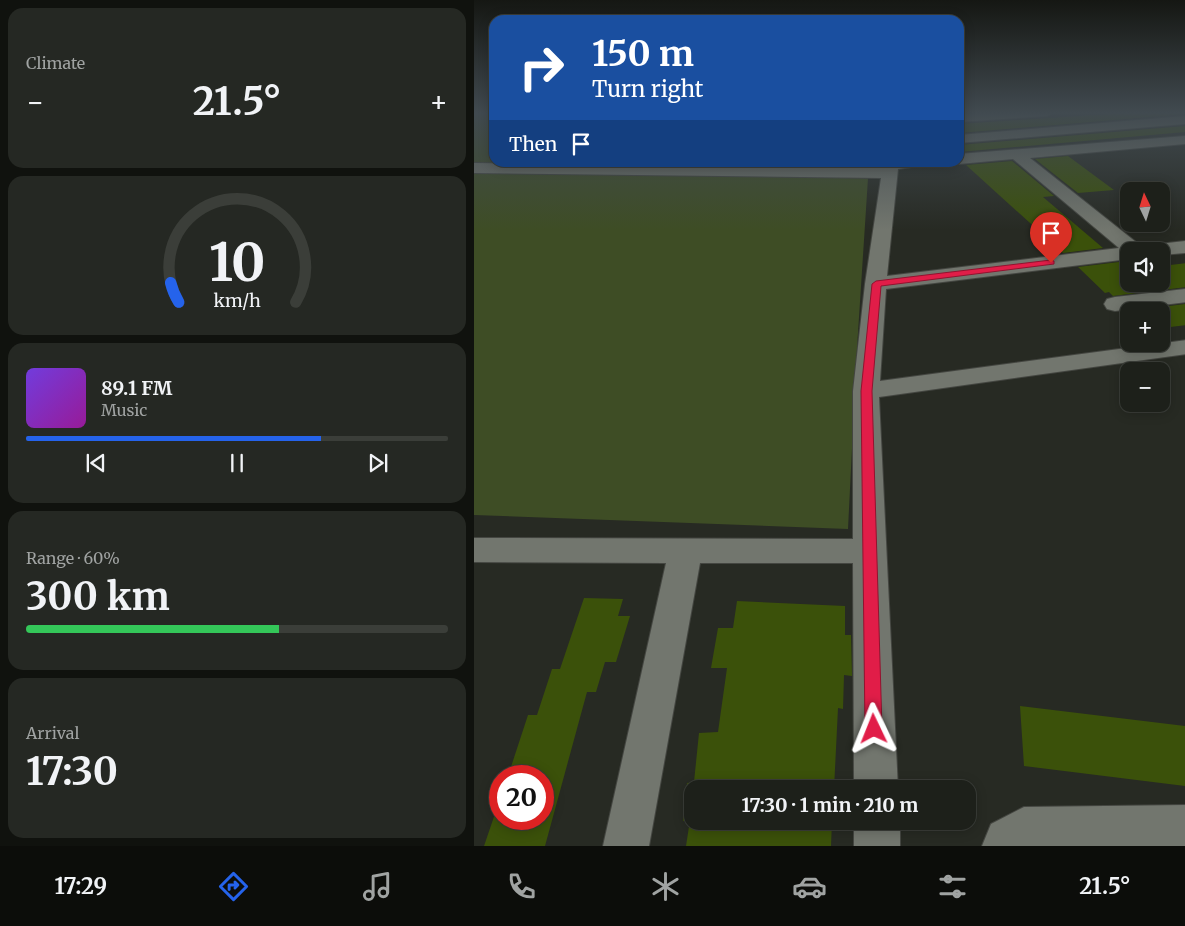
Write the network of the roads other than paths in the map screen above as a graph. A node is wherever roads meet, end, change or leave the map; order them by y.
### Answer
1 (1047, 151) edge
2 (1016, 154) junction
3 (964, 159) edge
4 (686, 167) edge
5 (898, 167) edge
6 (474, 168) edge
7 (1123, 242) edge
8 (1185, 247) edge
9 (1170, 249) edge
10 (1120, 254) edge
11 (876, 284) junction
12 (1185, 295) edge
13 (1116, 304) dead end
14 (1185, 347) edge
15 (866, 391) junction
16 (474, 550) edge
17 (685, 551) junction
18 (868, 551) junction
19 (876, 780) edge
20 (1185, 828) edge
21 (877, 830) edge
22 (626, 846) edge
23 (877, 846) edge
24 (1005, 846) edge

1 - 2 street
2 - 3 street
2 - 7 street
4 - 6 street
5 - 11 street
8 - 9 street
10 - 11 street
11 - 15 street
12 - 13 street
14 - 15 street
15 - 18 street
16 - 17 street
17 - 18 street
17 - 22 street
18 - 19 street
20 - 24 street
21 - 23 street

